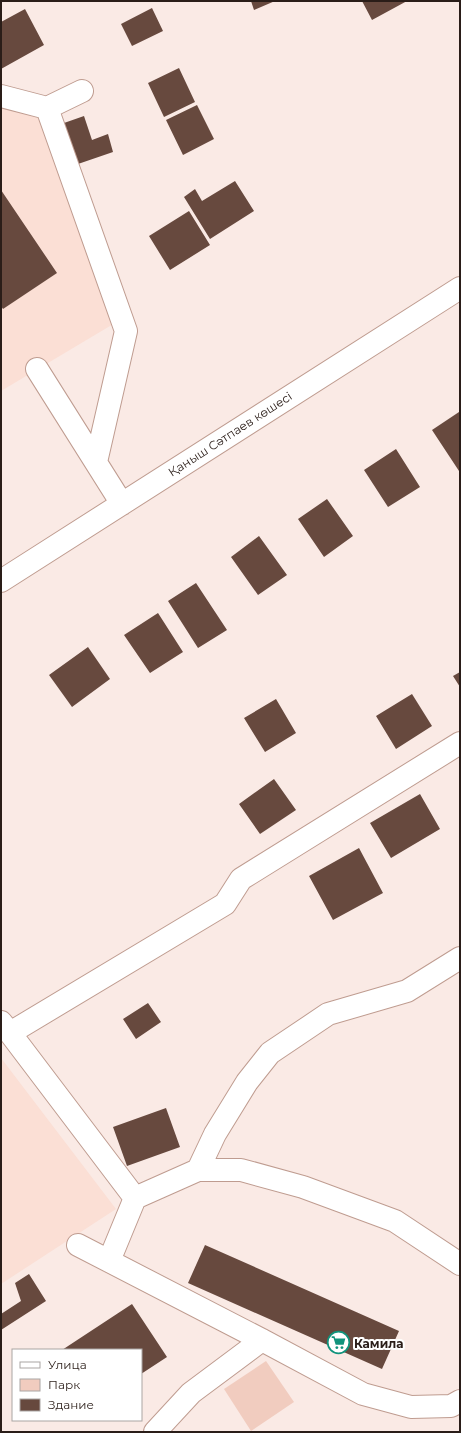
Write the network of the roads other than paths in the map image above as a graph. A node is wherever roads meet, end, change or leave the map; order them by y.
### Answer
1 (82, 91) dead end
2 (1, 96) edge
3 (47, 108) junction
4 (460, 288) edge
5 (37, 370) dead end
6 (96, 462) junction
7 (122, 504) junction
8 (1, 581) edge
9 (460, 743) edge
10 (460, 958) edge
11 (5, 1028) edge
12 (198, 1170) junction
13 (135, 1198) junction
14 (78, 1245) dead end
15 (109, 1261) junction
16 (460, 1264) edge
17 (262, 1340) junction
18 (460, 1401) edge
19 (155, 1432) edge

1 - 3 street
2 - 3 street
3 - 6 street
4 - 7 street, Қаныш Сәтпаев көшесі
5 - 6 street
6 - 7 street
7 - 8 street, Қаныш Сәтпаев көшесі
9 - 11 street
10 - 12 street
11 - 13 street
12 - 13 street
12 - 16 street
13 - 15 street
14 - 15 street
15 - 17 street
17 - 18 street
17 - 19 street

